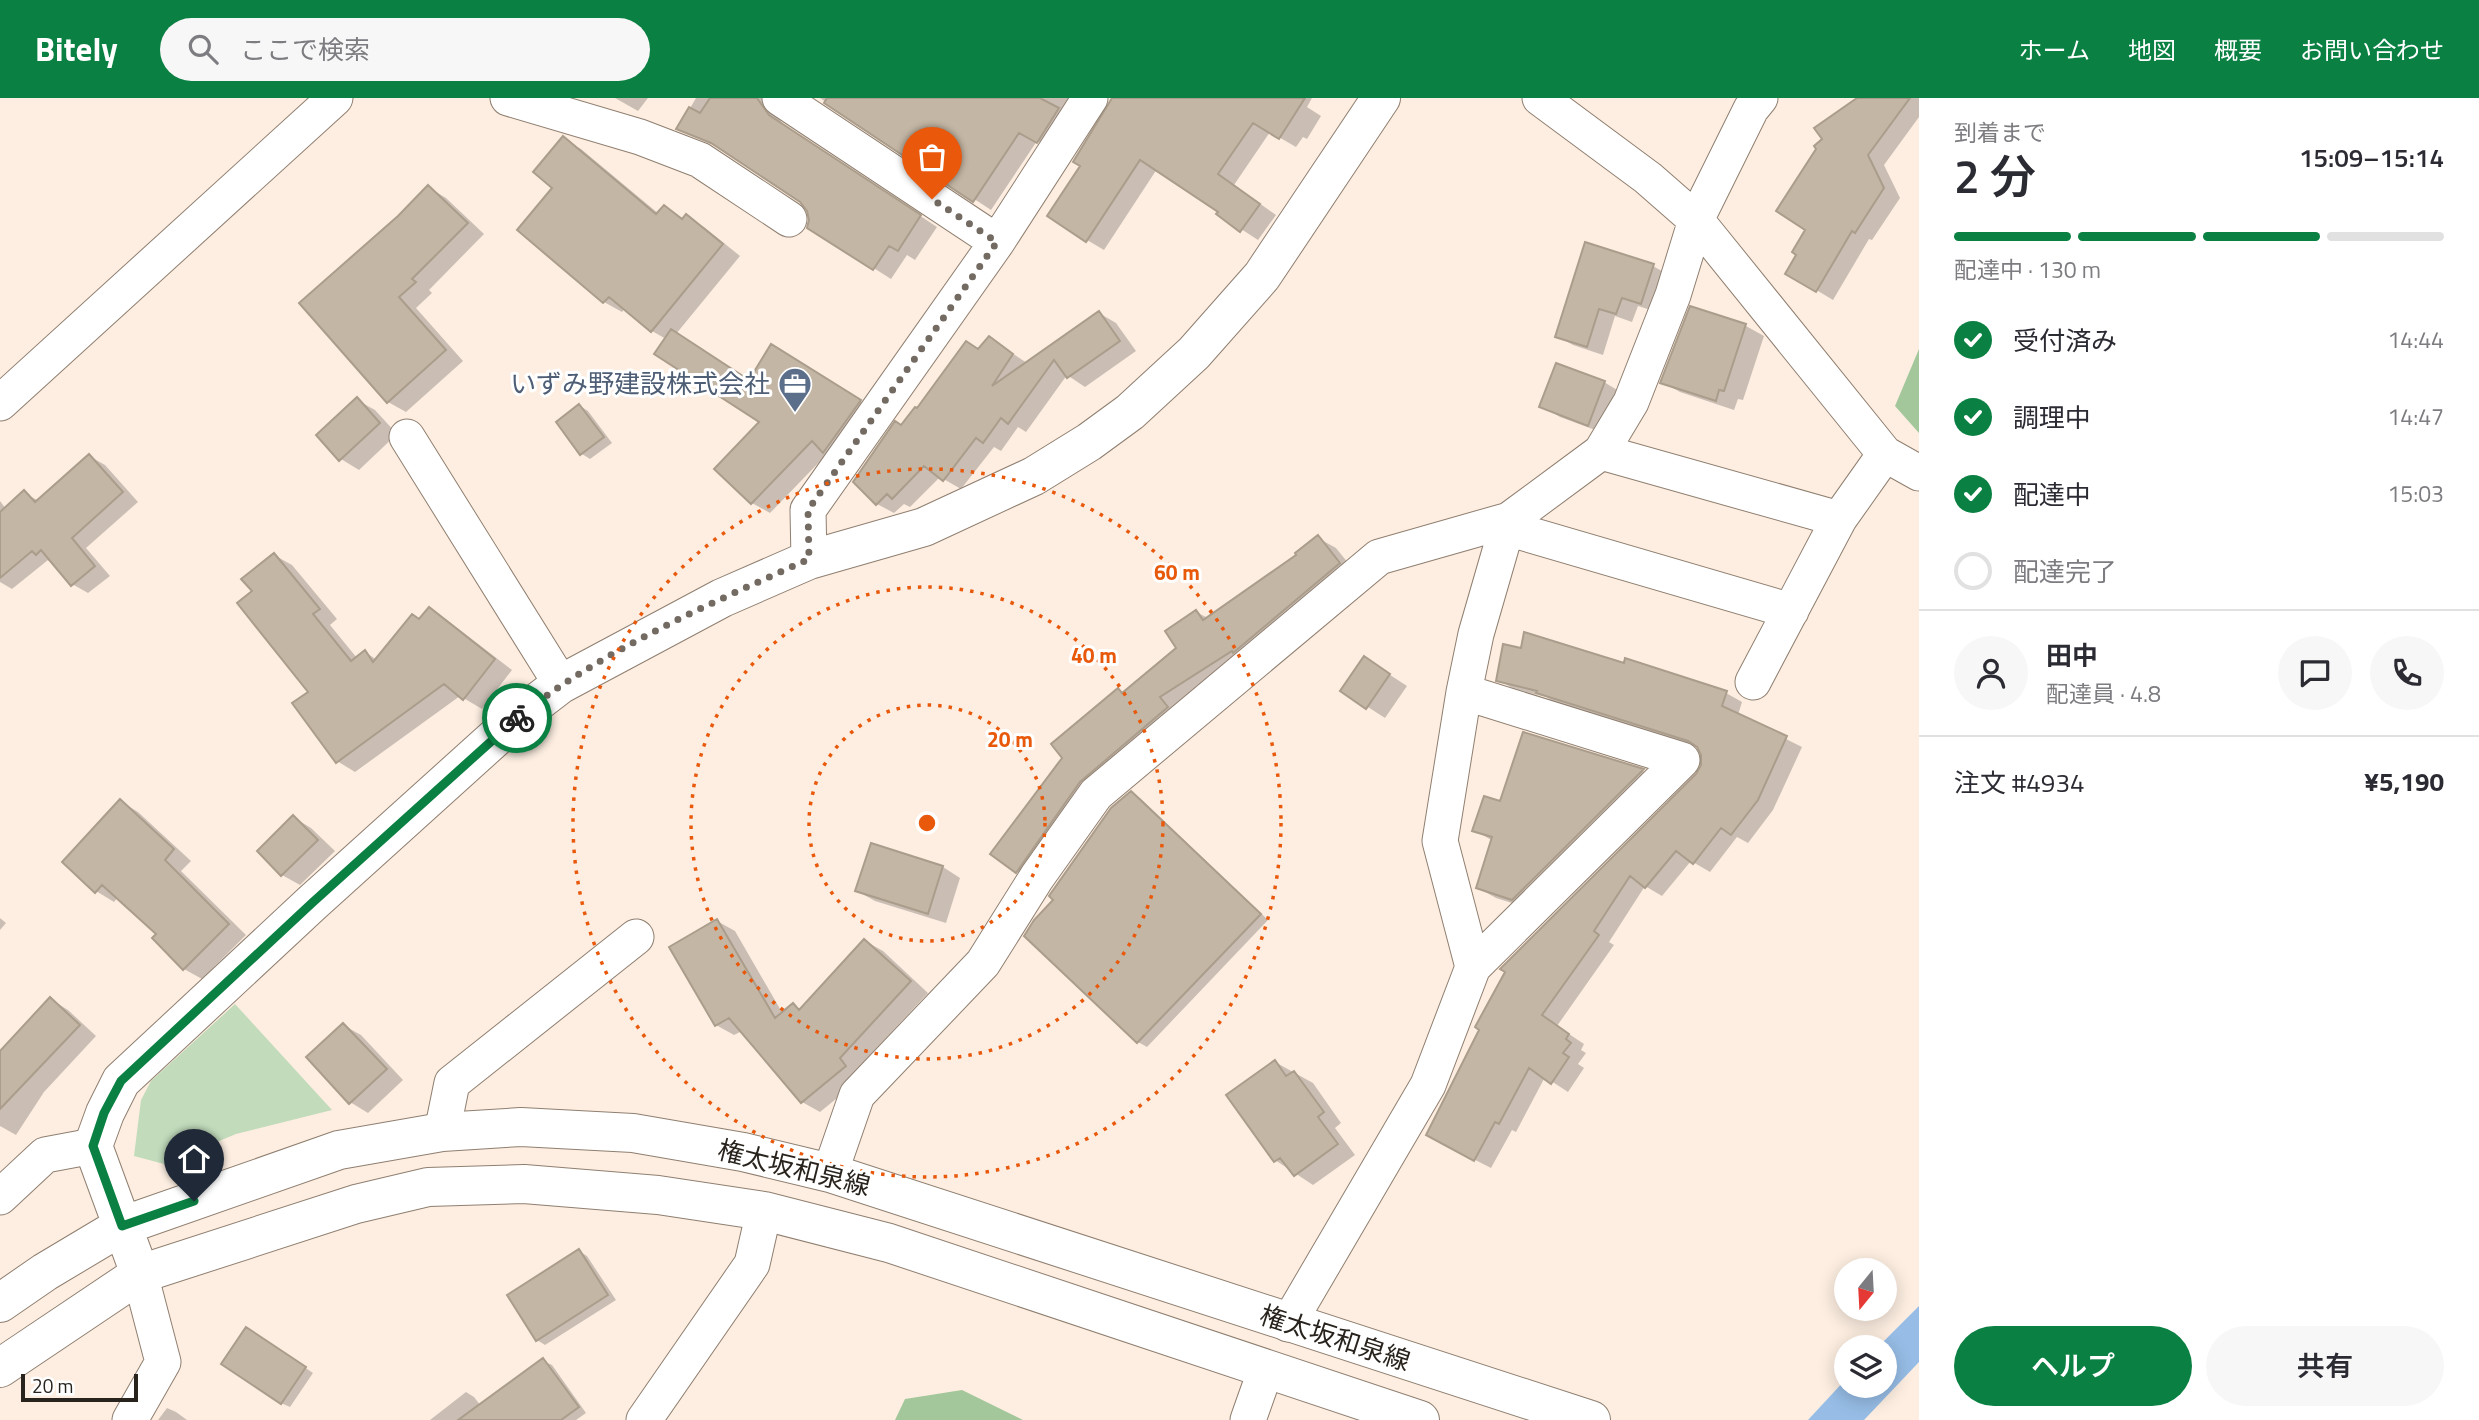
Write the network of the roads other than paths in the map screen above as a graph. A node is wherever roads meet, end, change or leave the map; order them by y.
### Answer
1 (335, 98) edge
2 (508, 98) edge
3 (780, 98) edge
4 (1381, 98) edge
5 (1540, 98) edge
6 (1760, 98) edge
7 (1086, 99) edge
8 (789, 219) dead end
9 (1696, 220) junction
10 (997, 242) junction
11 (0, 403) edge
12 (407, 437) dead end
13 (1601, 452) junction
14 (1885, 454) junction
15 (1919, 473) edge
16 (1839, 519) junction
17 (1508, 524) junction
18 (809, 559) junction
19 (1791, 611) junction
20 (1753, 682) dead end
21 (561, 684) junction
22 (1464, 692) junction
23 (636, 937) dead end
24 (1473, 967) junction
25 (442, 1132) junction
26 (93, 1146) junction
27 (830, 1173) junction
28 (0, 1197) edge
29 (764, 1211) junction
30 (122, 1226) junction
31 (140, 1274) junction
32 (0, 1303) edge
33 (1288, 1324) junction
34 (0, 1368) edge
35 (1266, 1369) junction
36 (130, 1420) edge
37 (644, 1420) edge
38 (1248, 1420) edge
39 (1420, 1420) edge
40 (1591, 1420) edge

1 - 11 street
2 - 8 street
3 - 10 street
4 - 18 street
5 - 9 street
6 - 9 street
7 - 10 street
9 - 13 street
9 - 14 street
10 - 18 street
12 - 21 street
13 - 16 street
13 - 17 street
14 - 15 street
14 - 16 street
16 - 19 street
17 - 19 street
17 - 22 street
17 - 27 street
18 - 21 street
19 - 20 street
21 - 26 street
22 - 24 street
22 - 24 street
23 - 25 street
24 - 33 street
25 - 27 street, 権太坂和泉線
25 - 30 street, 権太坂和泉線
26 - 28 street
26 - 30 street
27 - 33 street, 権太坂和泉線
29 - 31 street, 権太坂和泉線
29 - 35 street, 権太坂和泉線
29 - 37 street
30 - 31 street
30 - 32 street, 権太坂和泉線
31 - 34 street, 権太坂和泉線
31 - 36 street
33 - 40 street, 権太坂和泉線
35 - 38 street
35 - 39 street, 権太坂和泉線

